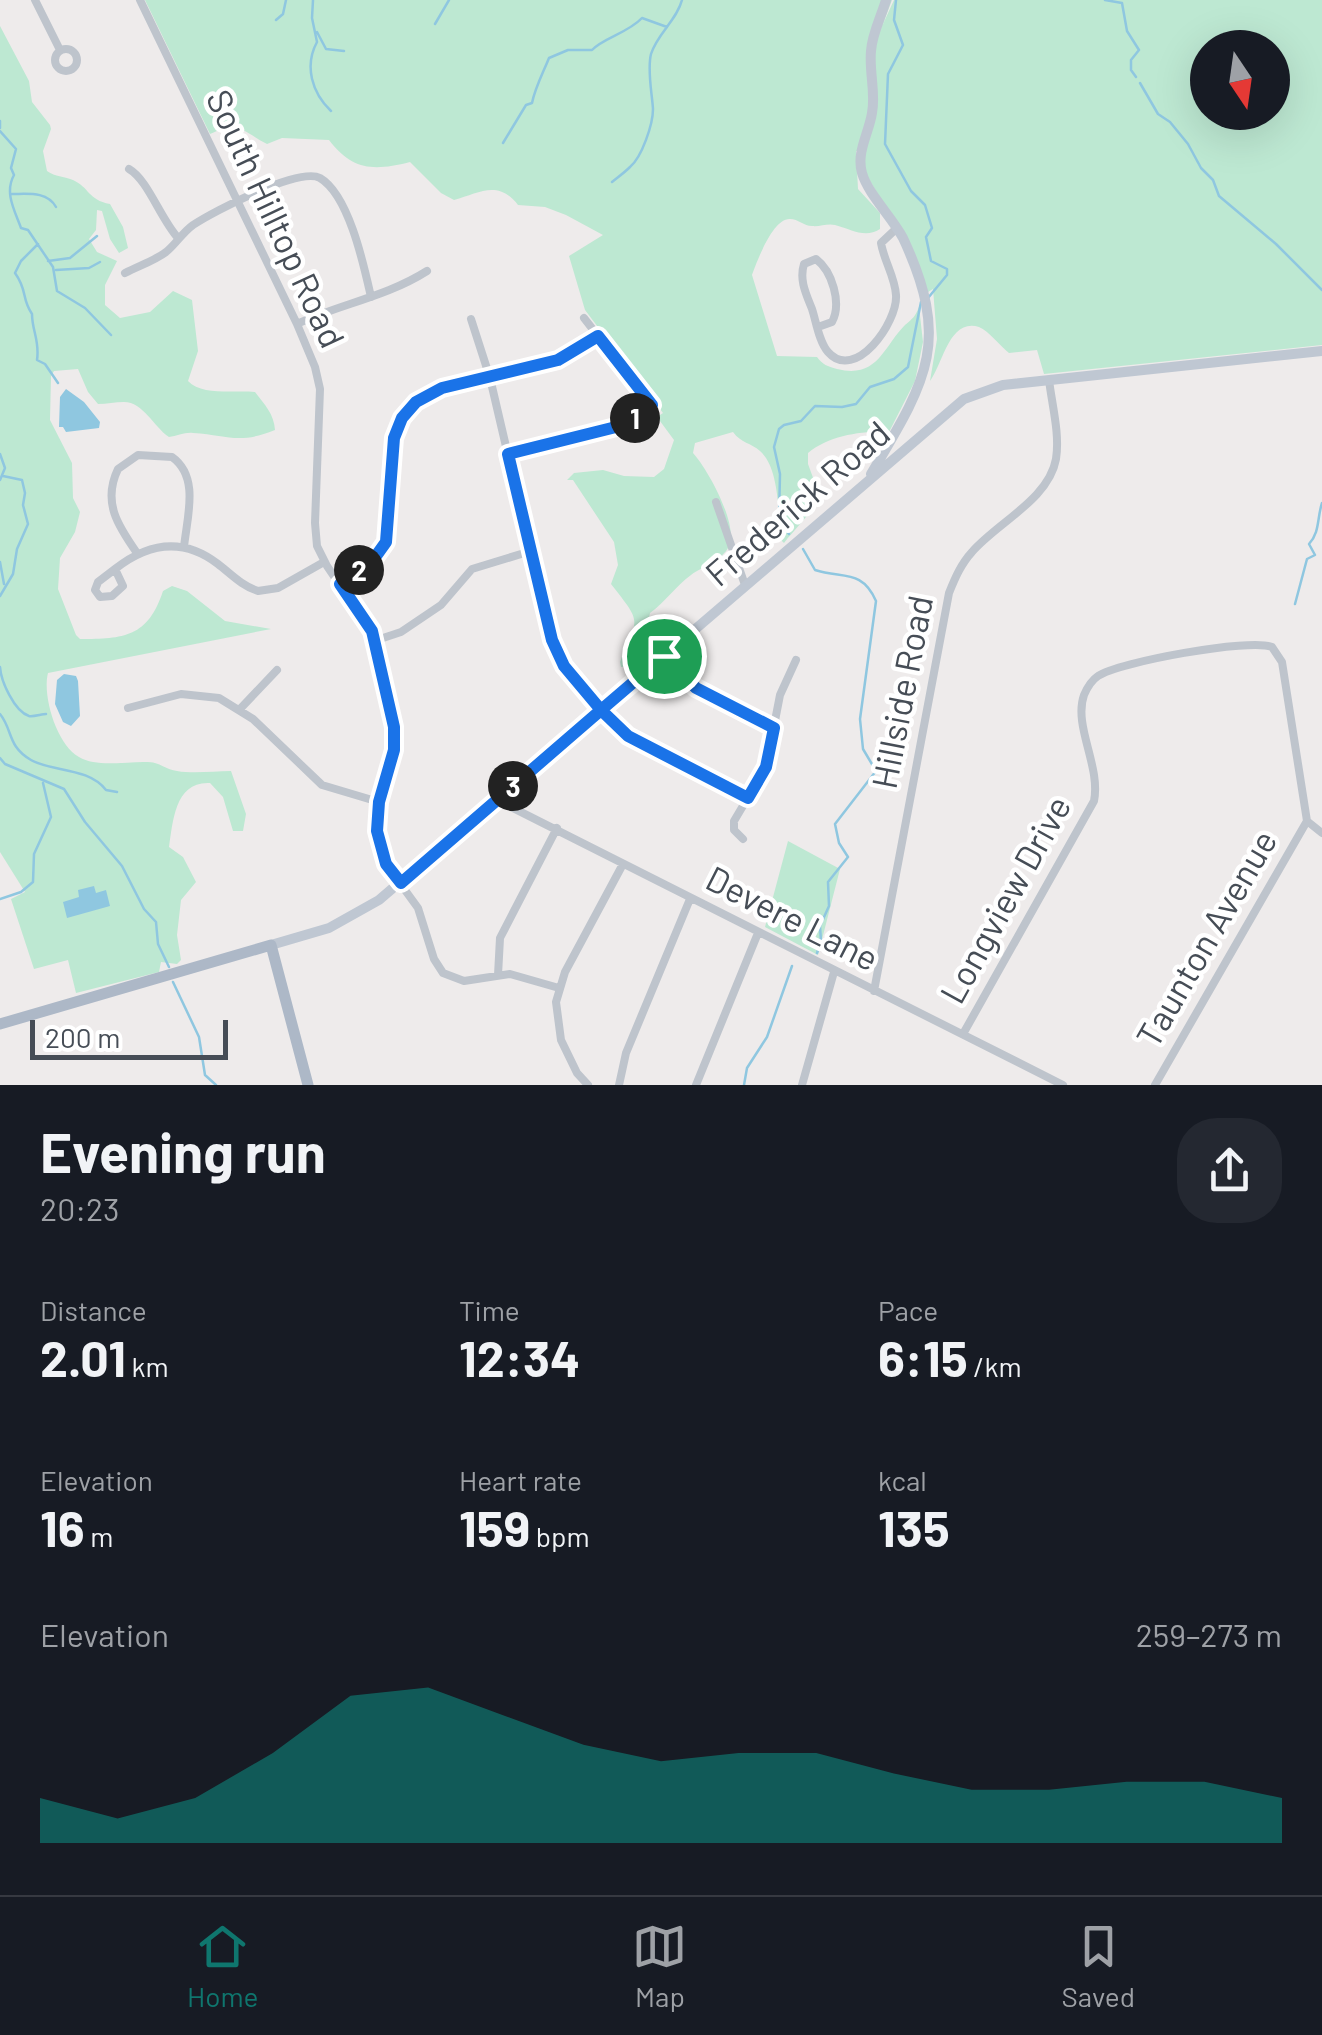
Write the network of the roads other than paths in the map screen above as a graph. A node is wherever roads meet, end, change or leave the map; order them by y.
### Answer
1 (36, 0) edge
2 (140, 0) edge
3 (886, 0) edge
4 (60, 50) dead end
5 (129, 169) dead end
6 (238, 203) junction
7 (898, 228) junction
8 (178, 238) junction
9 (427, 271) dead end
10 (125, 273) dead end
11 (371, 297) junction
12 (584, 318) dead end
13 (470, 320) dead end
14 (296, 324) junction
15 (818, 327) junction
16 (598, 336) junction
17 (1322, 352) edge
18 (490, 378) junction
19 (1049, 380) junction
20 (508, 454) junction
21 (865, 484) junction
22 (716, 502) dead end
23 (184, 548) junction
24 (531, 551) junction
25 (137, 553) junction
26 (324, 562) junction
27 (116, 570) dead end
28 (340, 584) junction
29 (745, 585) junction
30 (374, 642) junction
31 (664, 656) junction
32 (796, 660) dead end
33 (276, 670) dead end
34 (128, 708) dead end
35 (240, 709) junction
36 (601, 710) junction
37 (774, 728) junction
38 (748, 798) junction
39 (497, 800) junction
40 (379, 802) junction
41 (1307, 821) junction
42 (557, 828) junction
43 (1322, 833) edge
44 (742, 839) dead end
45 (622, 864) junction
46 (401, 883) junction
47 (690, 899) junction
48 (758, 934) junction
49 (271, 946) junction
50 (834, 972) junction
51 (498, 975) junction
52 (559, 988) junction
53 (874, 992) junction
54 (0, 1024) edge
55 (963, 1034) junction
56 (308, 1085) edge
57 (588, 1085) edge
58 (619, 1085) edge
59 (696, 1085) edge
60 (802, 1085) edge
61 (1063, 1085) edge
62 (1156, 1085) edge

1 - 4 street
2 - 6 street, South Hilltop Road
3 - 7 main road
5 - 8 street
6 - 8 street
6 - 11 street
6 - 14 street, South Hilltop Road
7 - 15 street
7 - 21 main road
8 - 10 street
9 - 11 street
11 - 14 street
12 - 16 street
13 - 18 street
14 - 26 street, South Hilltop Road
15 - 15 street
16 - 18 street
16 - 20 street
17 - 19 main road, Frederick Road
18 - 20 street
18 - 28 street
19 - 21 main road, Frederick Road
19 - 53 street, Hillside Road
20 - 24 street
21 - 29 main road, Frederick Road
22 - 29 street
23 - 25 street
23 - 25 street
23 - 26 street
24 - 30 street
24 - 36 street
25 - 27 street
26 - 28 street, South Hilltop Road
28 - 30 street, South Hilltop Road
29 - 31 main road, Frederick Road
30 - 40 street, South Hilltop Road
31 - 36 main road, Frederick Road
31 - 37 street
32 - 37 street
33 - 35 street
34 - 35 street
35 - 40 street
36 - 38 street
36 - 39 main road, Frederick Road
37 - 38 street
38 - 44 street
39 - 42 street, Devere Lane
39 - 46 main road, Frederick Road
40 - 46 street, South Hilltop Road
41 - 43 street
41 - 55 street, Longview Drive
41 - 62 street, Taunton Avenue
42 - 45 street, Devere Lane
42 - 51 street
45 - 47 street, Devere Lane
45 - 52 street
46 - 49 main road, Frederick Road
46 - 51 street, South Hilltop Road
47 - 48 street, Devere Lane
47 - 58 street
48 - 50 street, Devere Lane
48 - 59 street
49 - 54 main road, Frederick Road
49 - 56 main road
50 - 53 street, Devere Lane
50 - 60 street
51 - 52 street
52 - 57 street
53 - 55 street, Devere Lane
55 - 61 street, Devere Lane

